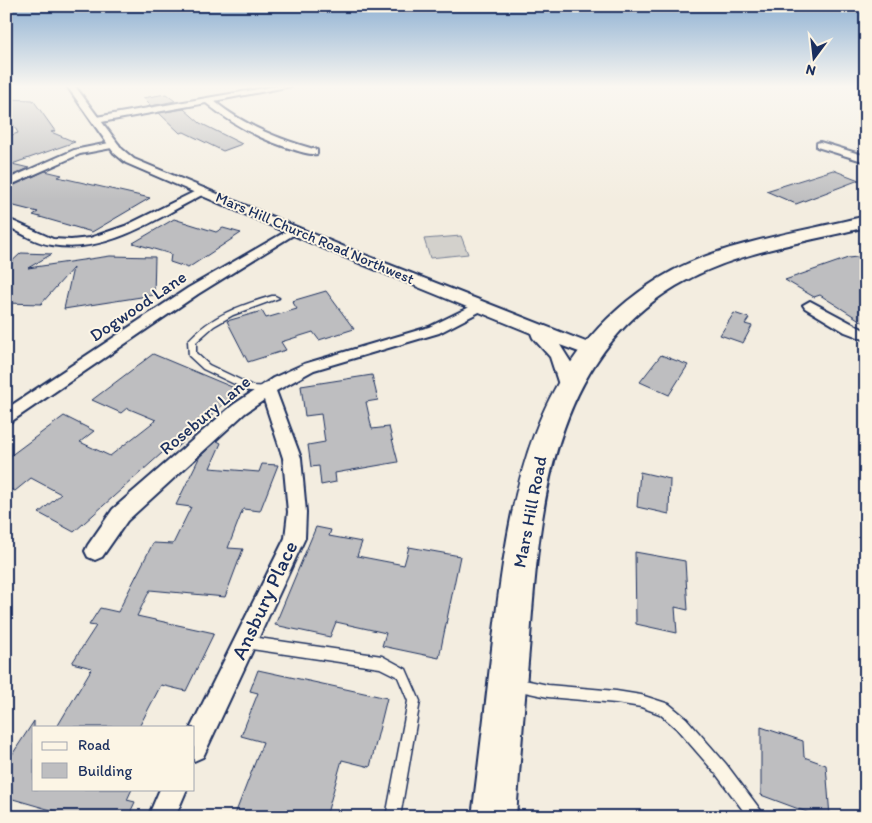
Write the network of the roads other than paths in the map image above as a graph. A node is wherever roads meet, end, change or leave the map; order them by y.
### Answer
1 (99, 124) edge
2 (240, 124) edge
3 (114, 145) junction
4 (820, 145) dead end
5 (314, 152) dead end
6 (866, 159) edge
7 (6, 184) edge
8 (202, 192) junction
9 (6, 220) edge
10 (864, 224) edge
11 (294, 230) junction
12 (275, 298) dead end
13 (810, 305) dead end
14 (480, 306) junction
15 (528, 325) junction
16 (866, 336) edge
17 (590, 350) junction
18 (568, 386) junction
19 (268, 388) junction
20 (6, 418) edge
21 (95, 551) dead end
22 (245, 642) junction
23 (507, 682) junction
24 (195, 746) edge
25 (174, 790) edge
26 (161, 817) edge
27 (393, 817) edge
28 (494, 817) edge
29 (757, 817) edge

1 - 3 street, Mars Hill Church Road Northwest
2 - 5 street
3 - 7 street
3 - 8 street, Mars Hill Church Road Northwest
4 - 6 street
8 - 9 street
8 - 11 street, Mars Hill Church Road Northwest
10 - 17 main road, Mars Hill Road
11 - 14 street, Mars Hill Church Road Northwest
11 - 20 street, Dogwood Lane
12 - 19 lane
13 - 16 street
14 - 15 street, Mars Hill Church Road Northwest
14 - 19 street, Rosebury Lane
15 - 17 street, Mars Hill Church Road Northwest
15 - 18 street
17 - 18 main road, Mars Hill Road
18 - 23 main road, Mars Hill Road
19 - 21 street, Rosebury Lane
19 - 22 street, Ansbury Place
22 - 24 street, Ansbury Place
22 - 27 lane
23 - 28 main road, Mars Hill Road
23 - 29 lane
25 - 26 street

